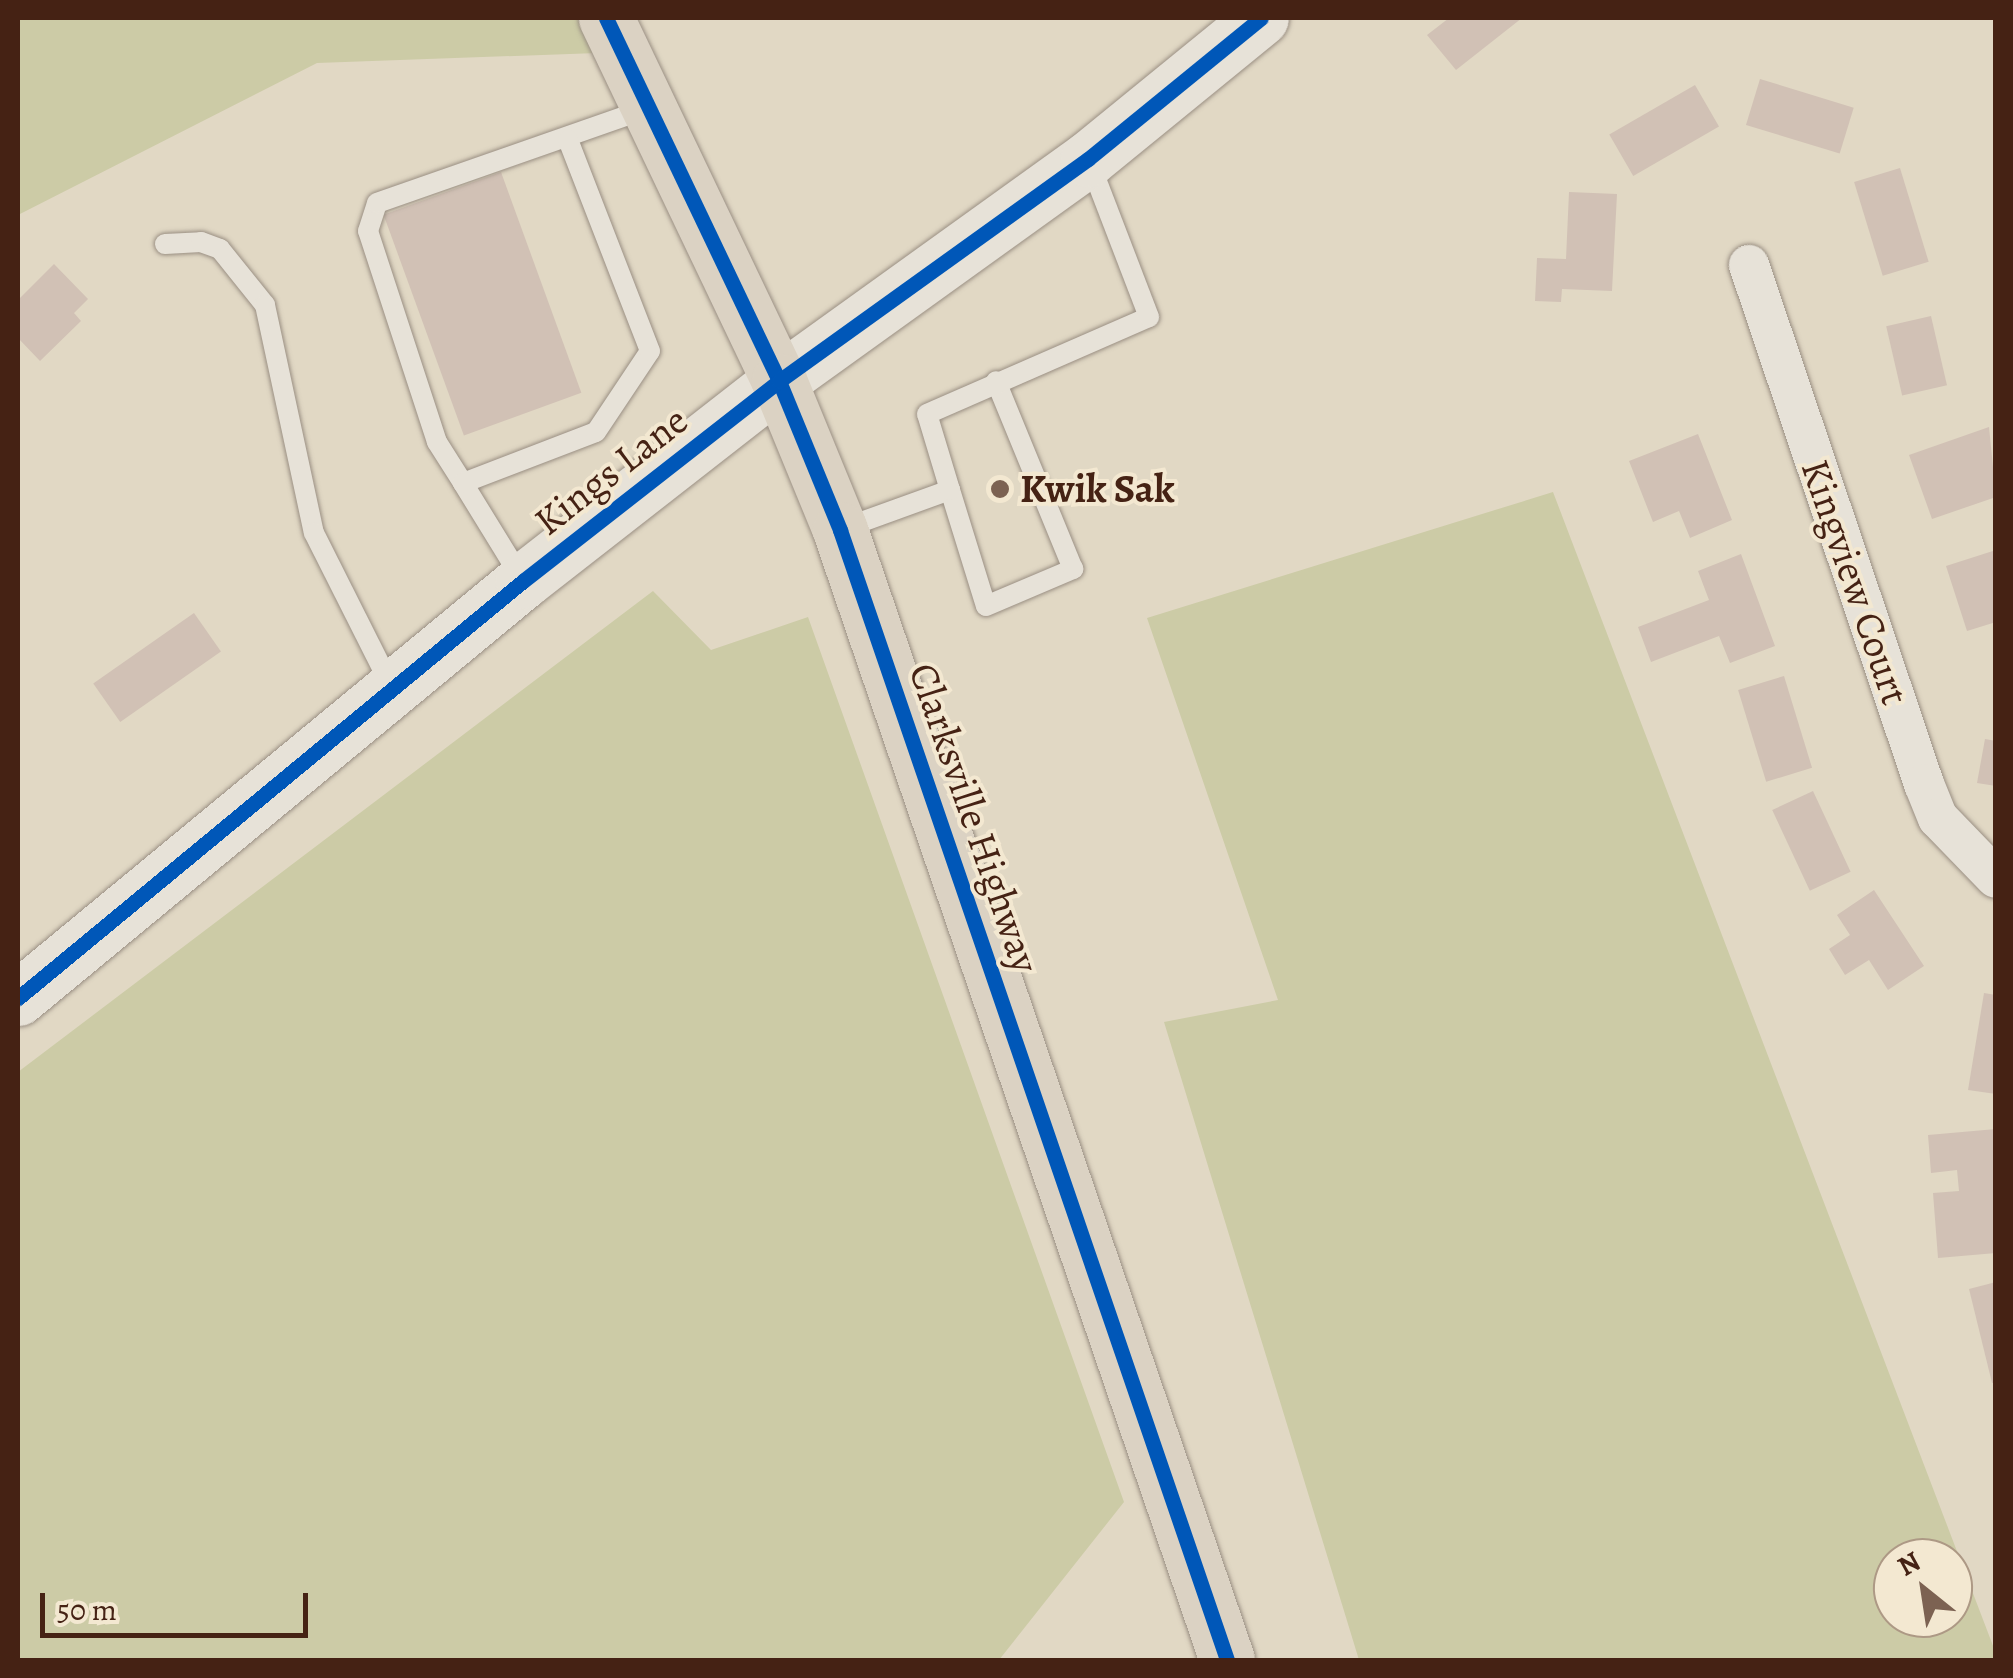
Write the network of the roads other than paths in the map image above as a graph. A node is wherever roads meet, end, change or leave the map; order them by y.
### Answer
1 (606, 18) edge
2 (1261, 18) edge
3 (650, 108) junction
4 (568, 140) junction
5 (1088, 159) junction
6 (165, 244) dead end
7 (1749, 265) dead end
8 (778, 381) junction
9 (996, 381) junction
10 (463, 483) junction
11 (950, 490) junction
12 (840, 530) junction
13 (523, 581) junction
14 (392, 690) junction
15 (1996, 878) edge
16 (18, 998) edge
17 (1227, 1660) edge

1 - 3 main road, Clarksville Highway
2 - 5 street, Kings Lane
3 - 4 lane
3 - 8 main road, Clarksville Highway
4 - 10 lane
4 - 10 lane
5 - 8 street, Kings Lane
5 - 9 lane
6 - 14 lane
7 - 15 street, Kingview Court
8 - 12 main road, Clarksville Highway
8 - 13 street, Kings Lane
9 - 11 lane
9 - 11 lane
10 - 13 lane
11 - 12 lane
12 - 17 main road, Clarksville Highway
13 - 14 street, Kings Lane
14 - 16 street, Kings Lane

